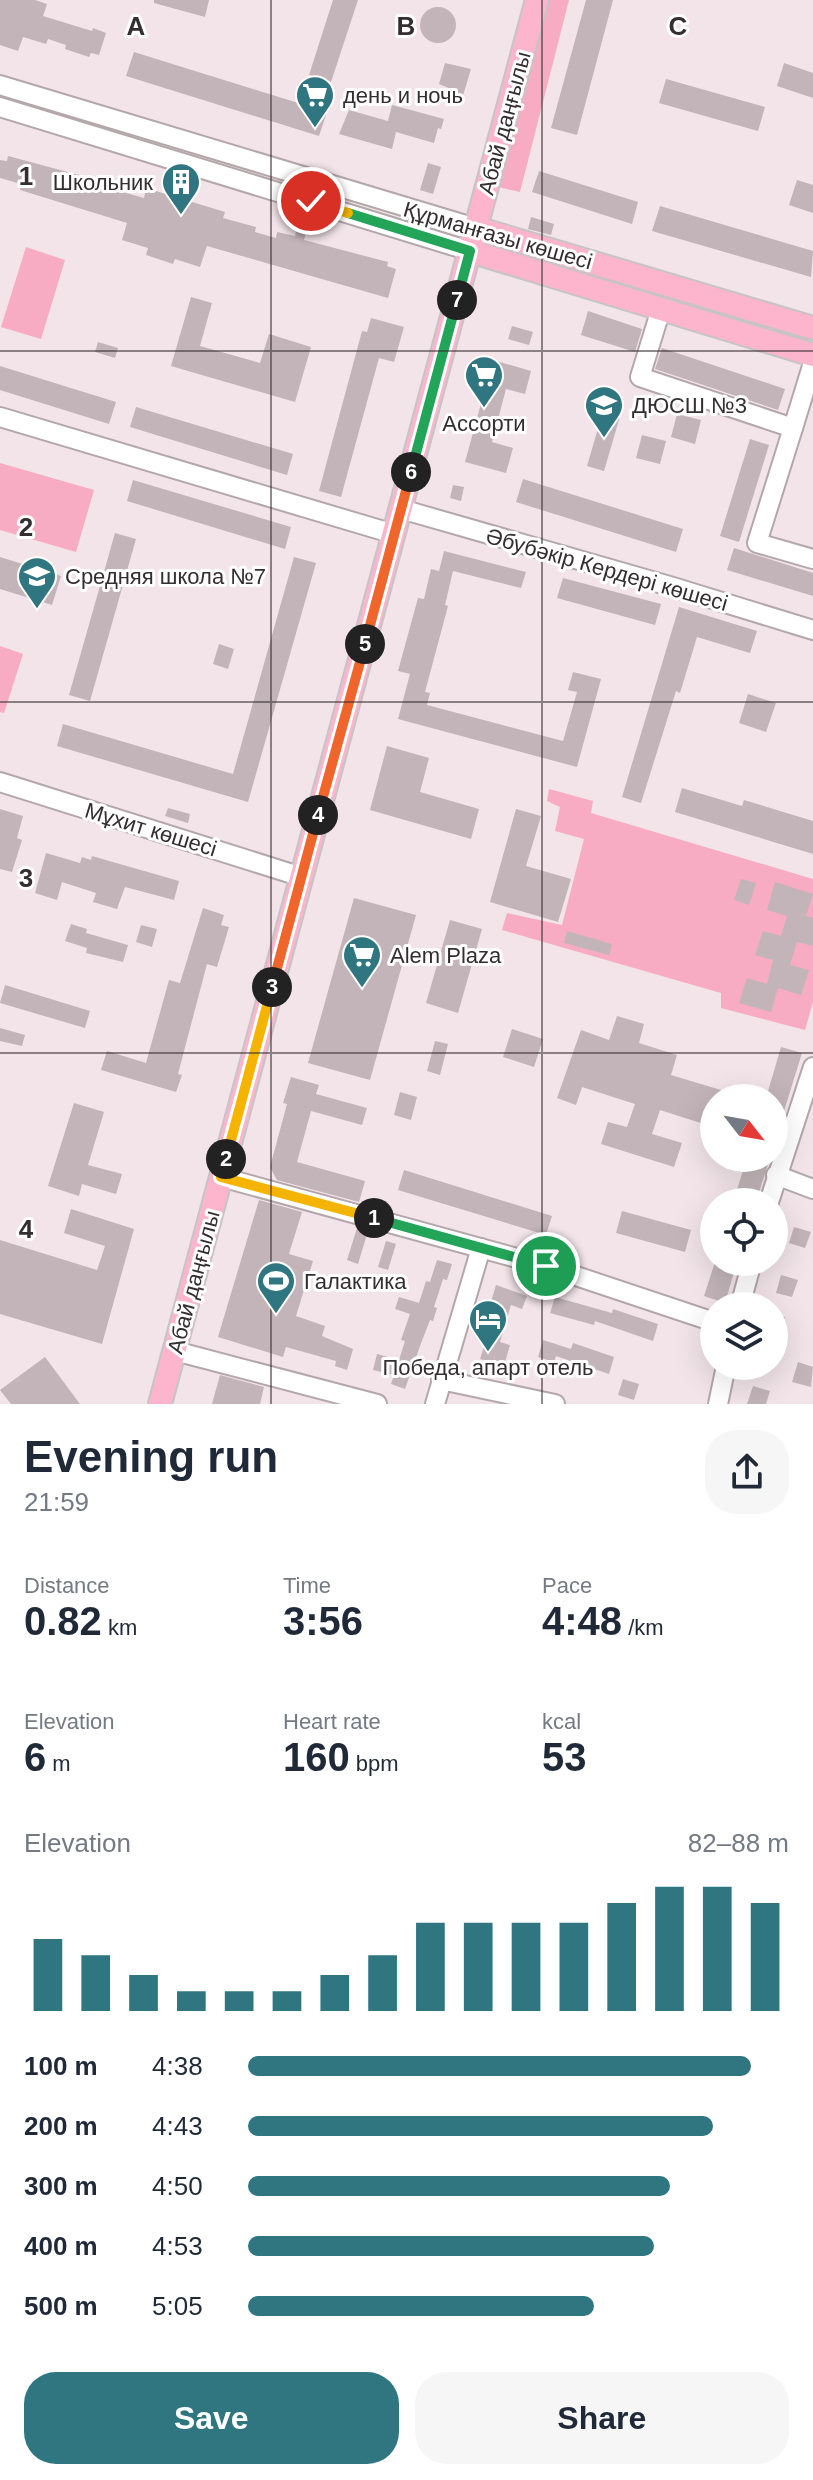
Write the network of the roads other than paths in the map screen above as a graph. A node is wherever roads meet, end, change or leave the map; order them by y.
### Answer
1 (537, 0) edge
2 (0, 85) edge
3 (0, 107) edge
4 (476, 228) junction
5 (470, 251) junction
6 (661, 309) junction
7 (813, 328) edge
8 (813, 355) edge
9 (813, 363) edge
10 (0, 417) edge
11 (793, 428) junction
12 (401, 509) junction
13 (394, 534) junction
14 (813, 559) edge
15 (813, 630) edge
16 (0, 782) edge
17 (302, 877) junction
18 (813, 1067) edge
19 (776, 1175) junction
20 (221, 1177) junction
21 (773, 1188) edge
22 (813, 1189) edge
23 (481, 1248) junction
24 (700, 1317) edge
25 (175, 1351) junction
26 (441, 1380) junction
27 (723, 1380) edge
28 (160, 1404) edge
29 (377, 1404) edge
30 (435, 1404) edge
31 (555, 1404) edge
32 (718, 1404) edge

1 - 4 main road, Абай даңғылы
2 - 4 street, Құрманғазы көшесі
3 - 5 street
4 - 5 main road, Абай даңғылы
4 - 7 main road, Құрманғазы көшесі
5 - 6 main road, Құрманғазы көшесі
5 - 12 main road, Абай даңғылы
6 - 8 main road, Құрманғазы көшесі
6 - 11 street
9 - 11 street
10 - 13 street
11 - 14 street
12 - 13 main road, Абай даңғылы
12 - 15 street, Әбубәкір Кердері көшесі
13 - 17 main road, Абай даңғылы
16 - 17 street, Мұхит көшесі
17 - 20 main road, Абай даңғылы
18 - 19 street
19 - 21 street
19 - 22 street
20 - 23 street
20 - 25 main road, Абай даңғылы
23 - 24 street
23 - 26 street
25 - 28 main road, Абай даңғылы
25 - 29 street
26 - 30 street
26 - 31 street
27 - 32 street

